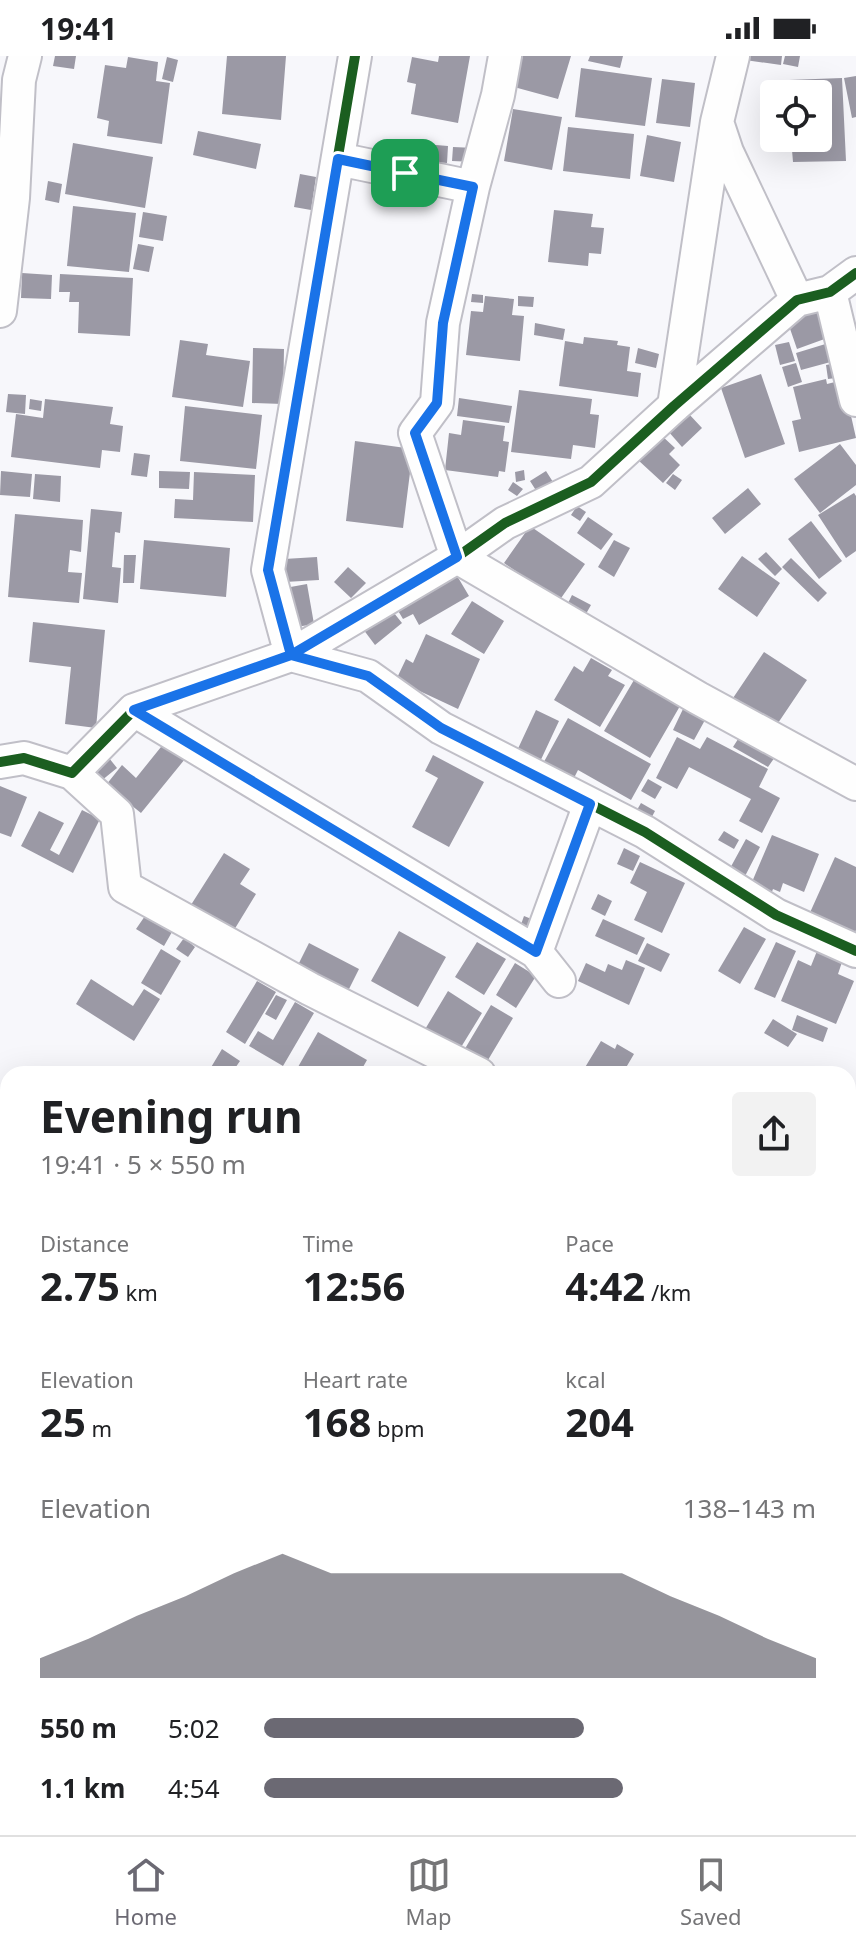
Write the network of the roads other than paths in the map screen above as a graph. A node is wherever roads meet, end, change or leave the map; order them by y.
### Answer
1 (25, 56) edge
2 (355, 56) edge
3 (505, 56) edge
4 (733, 56) edge
5 (717, 122) junction
6 (338, 159) junction
7 (473, 187) junction
8 (856, 273) edge
9 (830, 292) junction
10 (797, 300) junction
11 (0, 311) edge
12 (856, 400) edge
13 (674, 406) junction
14 (457, 557) junction
15 (291, 655) junction
16 (134, 710) junction
17 (0, 762) edge
18 (72, 773) junction
19 (856, 784) edge
20 (590, 804) junction
21 (856, 951) edge
22 (536, 952) junction
23 (559, 981) dead end
24 (463, 1066) edge

1 - 11 street
2 - 6 street
3 - 7 street
4 - 5 street
5 - 10 street
5 - 13 street
6 - 7 street
6 - 15 street
7 - 14 street
8 - 9 street
9 - 10 street
9 - 12 street
10 - 13 street
13 - 14 street
14 - 15 street
14 - 19 street
15 - 16 street
15 - 20 street
16 - 18 street
16 - 22 street
17 - 18 street
18 - 24 street
20 - 21 street
20 - 22 street
22 - 23 street

